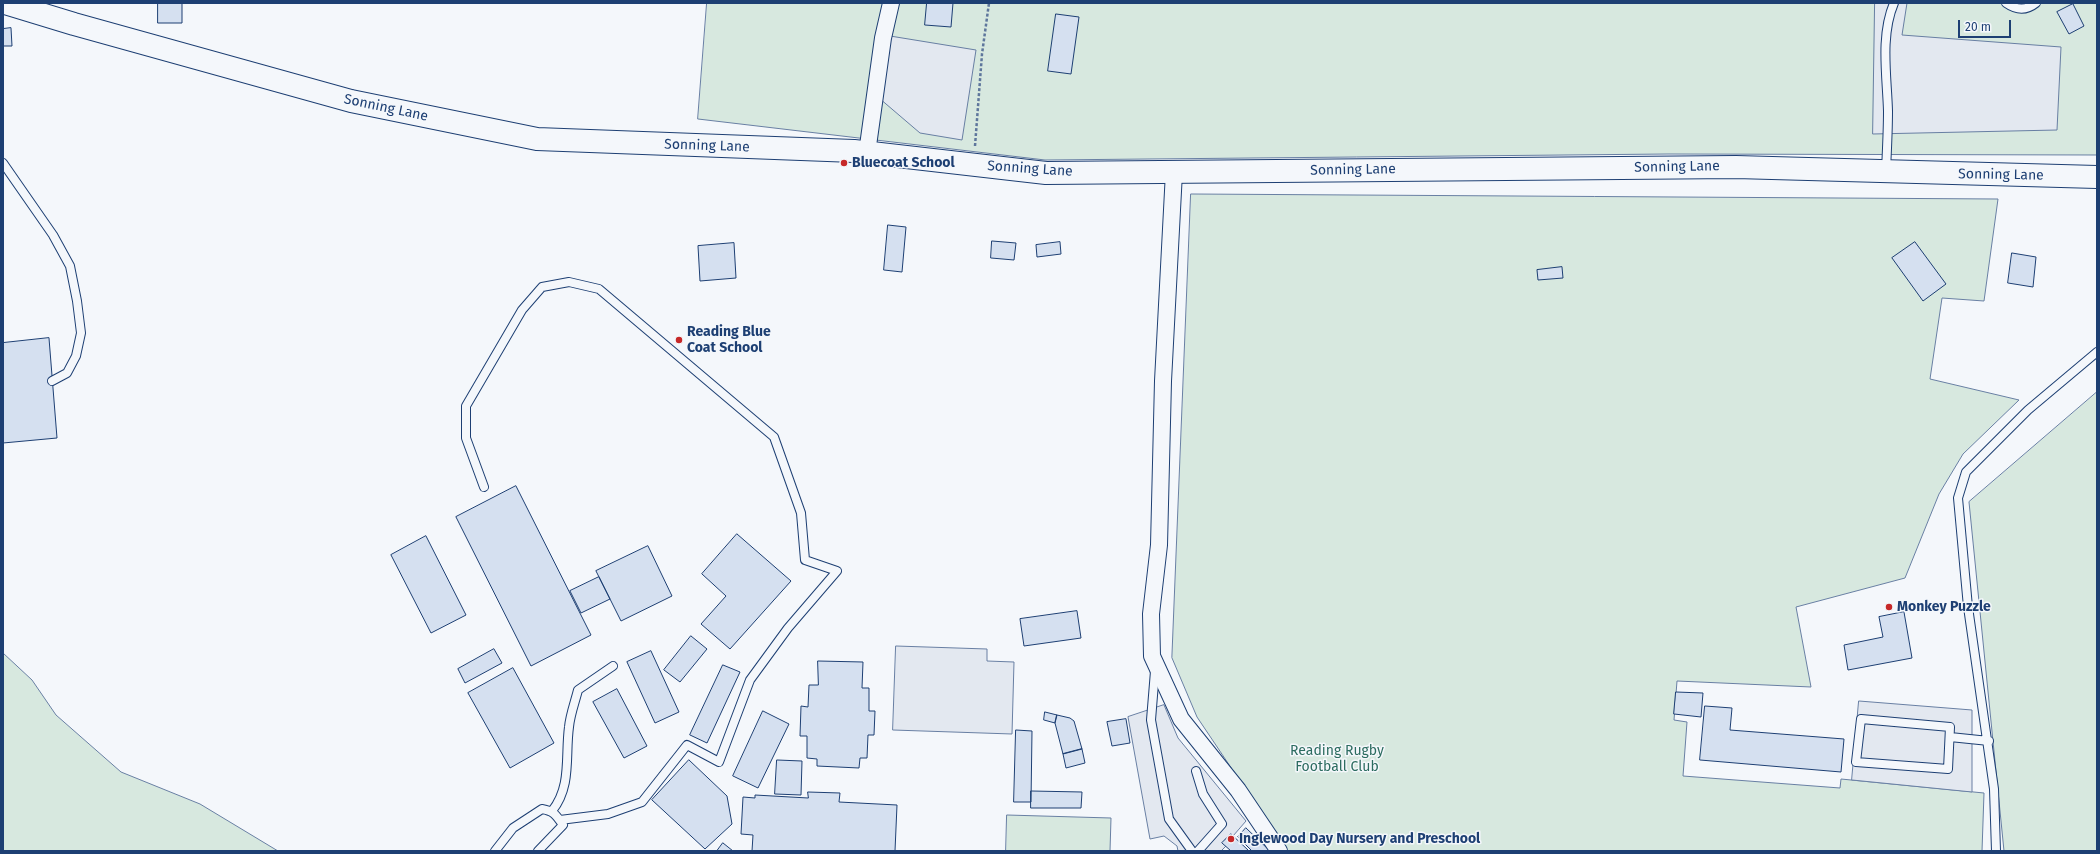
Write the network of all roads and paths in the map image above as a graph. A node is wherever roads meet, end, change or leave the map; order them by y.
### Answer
1 (5, 3) edge
2 (891, 3) edge
3 (989, 3) edge
4 (1894, 3) edge
5 (2006, 3) edge
6 (2036, 3) edge
7 (867, 153) junction
8 (3, 163) edge
9 (974, 165) junction
10 (1174, 172) junction
11 (1886, 173) junction
12 (2097, 177) edge
13 (2097, 352) edge
14 (52, 381) dead end
15 (484, 487) dead end
16 (1156, 665) junction
17 (613, 666) dead end
18 (1950, 737) junction
19 (1989, 741) junction
20 (1196, 770) dead end
21 (552, 811) junction
22 (560, 820) junction
23 (495, 851) edge
24 (538, 851) edge
25 (1192, 851) edge
26 (1198, 851) edge
27 (1279, 851) edge
28 (1996, 851) edge

1 - 7 main road, Sonning Lane
2 - 7 street
3 - 9 path
4 - 11 lane
5 - 6 lane
7 - 9 main road, Sonning Lane
8 - 14 lane
9 - 10 main road, Sonning Lane
10 - 11 main road, Sonning Lane
10 - 16 street
11 - 12 main road, Sonning Lane
13 - 19 lane
15 - 22 lane
16 - 25 lane
16 - 27 street
17 - 21 lane
18 - 18 lane
18 - 19 lane
19 - 28 lane
20 - 26 lane
21 - 22 lane
21 - 23 lane
22 - 24 lane

